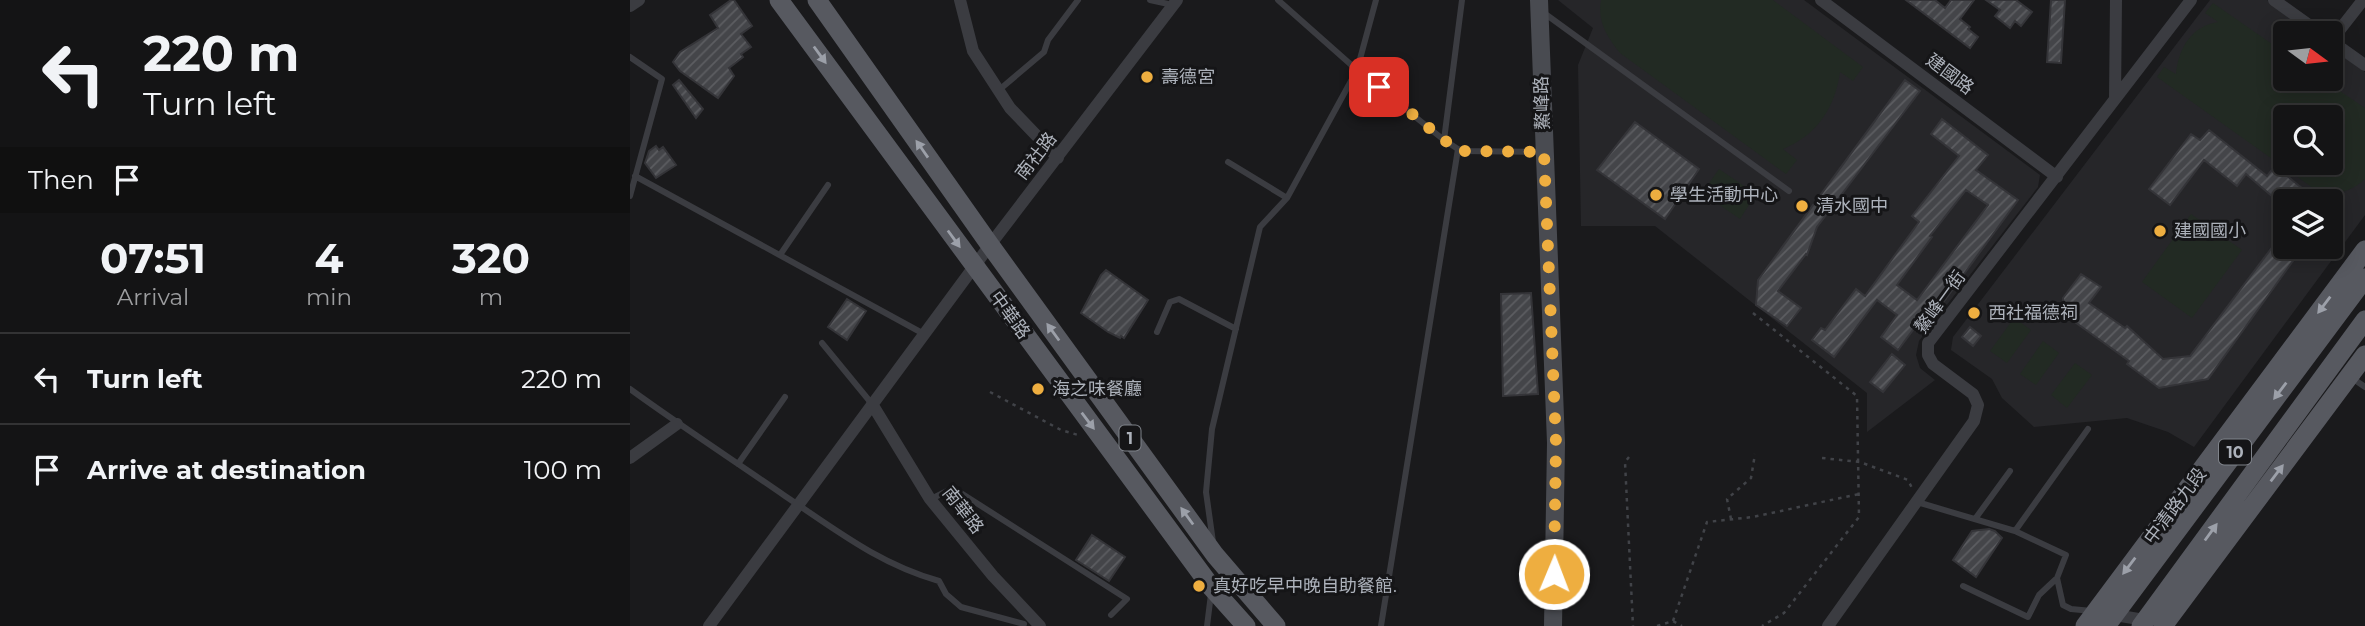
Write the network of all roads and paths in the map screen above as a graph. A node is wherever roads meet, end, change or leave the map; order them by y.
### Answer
1 (639, 0) edge
2 (779, 0) edge
3 (817, 0) edge
4 (960, 0) edge
5 (1078, 0) edge
6 (1150, 0) edge
7 (1279, 0) edge
8 (1377, 0) edge
9 (1462, 0) edge
10 (1821, 0) edge
11 (2116, 0) edge
12 (2191, 0) edge
13 (2274, 0) edge
14 (2362, 0) edge
15 (1175, 3) edge
16 (1540, 5) edge
17 (630, 6) edge
18 (2303, 21) edge
19 (2343, 25) edge
20 (2343, 49) edge
21 (630, 57) edge
22 (2365, 65) edge
23 (1357, 70) junction
24 (999, 90) junction
25 (2115, 99) junction
26 (1444, 140) junction
27 (1458, 149) junction
28 (1544, 152) junction
29 (1058, 158) junction
30 (1228, 162) dead end
31 (635, 176) junction
32 (2057, 177) junction
33 (828, 185) dead end
34 (1789, 191) dead end
35 (630, 196) edge
36 (1287, 198) junction
37 (990, 245) junction
38 (2365, 250) edge
39 (780, 255) junction
40 (975, 267) junction
41 (2365, 278) edge
42 (1753, 313) dead end
43 (2365, 320) edge
44 (1236, 329) junction
45 (1157, 332) dead end
46 (924, 334) junction
47 (822, 343) dead end
48 (2365, 355) edge
49 (2357, 382) edge
50 (630, 389) edge
51 (990, 392) dead end
52 (785, 397) dead end
53 (872, 404) junction
54 (677, 424) junction
55 (2088, 429) dead end
56 (1103, 441) junction
57 (1755, 454) dead end
58 (1629, 457) dead end
59 (630, 458) edge
60 (1822, 458) dead end
61 (1860, 462) junction
62 (738, 464) junction
63 (2010, 471) dead end
64 (1859, 494) junction
65 (930, 499) junction
66 (1915, 502) junction
67 (797, 504) junction
68 (1731, 519) junction
69 (1975, 519) junction
70 (2015, 531) junction
71 (1214, 560) junction
72 (2057, 578) junction
73 (1212, 582) junction
74 (1963, 586) dead end
75 (1027, 610) junction
76 (1111, 615) dead end
77 (1673, 621) junction
78 (2100, 621) edge
79 (1024, 625) edge
80 (2154, 625) edge
81 (709, 626) edge
82 (1040, 626) edge
83 (1207, 626) edge
84 (1246, 626) edge
85 (1276, 626) edge
86 (1381, 626) edge
87 (1553, 626) edge
88 (1633, 626) edge
89 (1657, 626) edge
90 (1682, 626) edge
91 (1762, 626) edge
92 (1828, 626) edge

1 - 17 street
2 -> 40 main road, 中華路 / 1
37 -> 3 main road, 中華路 / 1
4 - 24 street
5 - 24 lane
6 - 15 lane
7 - 23 lane
8 - 23 lane
9 - 26 lane
10 - 32 street, 建國路
11 - 25 street
12 - 25 street, 鰲峰一街
13 - 18 street
14 - 19 street
15 - 29 street, 南社路
16 - 28 street, 鰲峰路
16 - 34 lane
20 - 22 street
21 - 31 lane
23 - 26 lane
23 - 36 lane
24 - 29 street
25 - 32 street, 鰲峰一街
26 - 27 lane
27 - 28 lane
27 - 86 lane
28 - 87 street, 鰲峰路
29 - 37 street, 南社路
30 - 36 lane
31 - 35 lane
31 - 39 lane
32 - 66 street, 鰲峰一街
33 - 39 lane
36 - 44 lane
37 - 40 street, 南社路
71 -> 37 main road, 中華路 / 1
38 -> 78 main road, 中清路九段
39 - 46 lane
40 - 46 street, 南社路
40 -> 56 main road, 中華路 / 1
41 -> 78 main road, 中清路九段 / 10
42 - 61 path
80 -> 43 main road, 10
44 - 45 lane
44 - 71 lane
46 - 53 street, 南社路
47 - 53 lane
48 - 49 main road
80 -> 49 main road
50 - 54 lane
51 - 56 path
52 - 62 lane
53 - 65 street, 南華路
53 - 67 street, 南社路
54 - 59 street
54 - 62 lane
55 - 70 lane
56 - 73 main road, 中華路 / 1
57 - 68 path
58 - 88 path
60 - 61 path
61 - 64 path
61 - 66 path
62 - 67 lane
63 - 69 lane
64 - 68 path
64 - 91 path
65 - 75 street, 南華路
65 - 76 lane
66 - 69 lane
66 - 92 street, 鰲峰一街
67 - 79 lane
67 - 81 street, 南社路
68 - 77 path
69 - 70 lane
70 - 72 lane
71 - 85 main road, 中華路 / 1
72 - 74 lane
72 - 78 lane
73 - 83 lane
73 - 84 main road, 中華路 / 1
75 - 79 lane
75 - 82 street, 南華路
77 - 89 path
77 - 90 path
78 - 80 street

